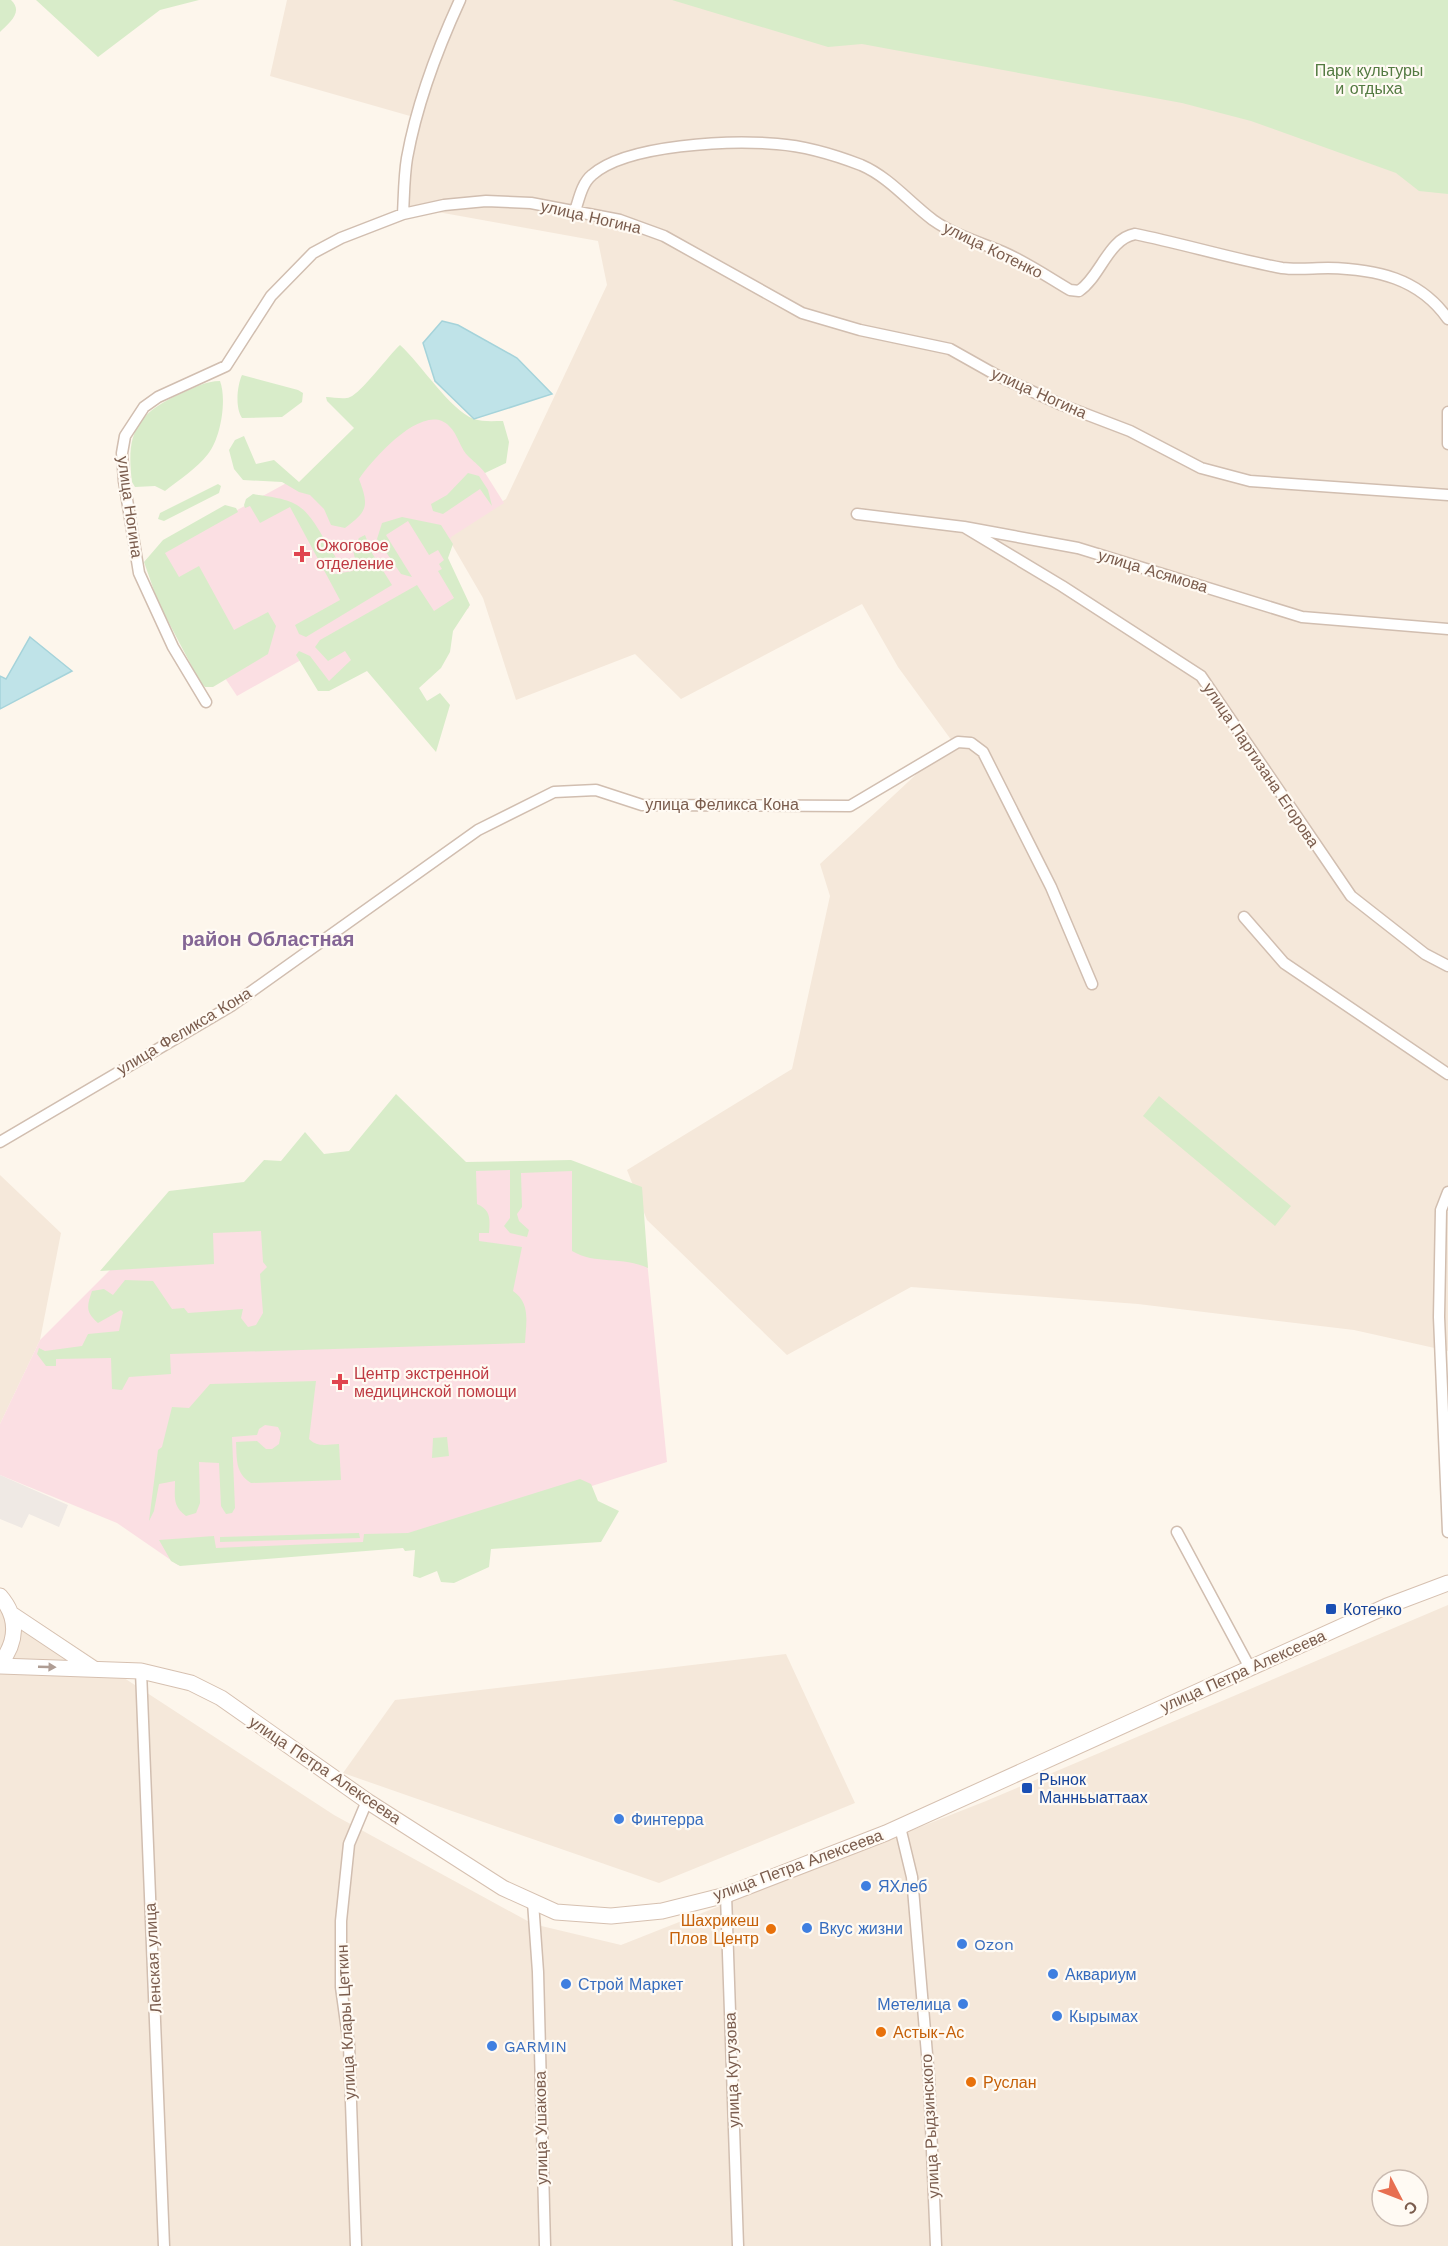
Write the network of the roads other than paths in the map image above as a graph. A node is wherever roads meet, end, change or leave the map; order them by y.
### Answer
1 (460, 0) edge
2 (575, 211) junction
3 (403, 214) junction
4 (1448, 319) edge
5 (1448, 412) edge
6 (1448, 444) edge
7 (1448, 495) edge
8 (857, 513) dead end
9 (964, 527) junction
10 (1448, 629) edge
11 (206, 702) dead end
12 (1244, 917) dead end
13 (1448, 966) edge
14 (1092, 984) dead end
15 (1448, 1074) edge
16 (0, 1142) edge
17 (1448, 1192) edge
18 (1177, 1532) dead end
19 (1448, 1532) edge
20 (1448, 1583) edge
21 (0, 1596) edge
22 (13, 1615) junction
23 (0, 1665) edge
24 (1250, 1668) junction
25 (94, 1669) junction
26 (141, 1671) junction
27 (367, 1801) junction
28 (900, 1827) junction
29 (726, 1895) junction
30 (533, 1902) junction
31 (164, 2246) edge
32 (356, 2246) edge
33 (545, 2246) edge
34 (738, 2246) edge
35 (936, 2246) edge

1 - 3 street
2 - 3 street, улица Ногина
2 - 4 street, улица Котенко
2 - 7 street, улица Ногина
3 - 11 street, улица Ногина
5 - 6 street
8 - 9 street, улица Асямова
9 - 10 street, улица Асямова
9 - 13 street, улица Партизана Егорова
12 - 15 street
14 - 16 street, улица Феликса Кона
17 - 19 street
18 - 24 street
20 - 24 street, улица Петра Алексеева
21 - 22 street
22 - 23 street
22 - 25 street
23 -> 25 street, улица Петра Алексеева
24 - 28 street, улица Петра Алексеева
25 - 26 street, улица Петра Алексеева
26 - 27 street, улица Петра Алексеева
26 - 31 street, Ленская улица
27 - 30 street, улица Петра Алексеева
27 - 32 street, улица Клары Цеткин
28 - 29 street, улица Петра Алексеева
28 - 35 street, улица Рыдзинского
29 - 30 street, улица Петра Алексеева
29 - 34 street, улица Кутузова
30 - 33 street, улица Ушакова

